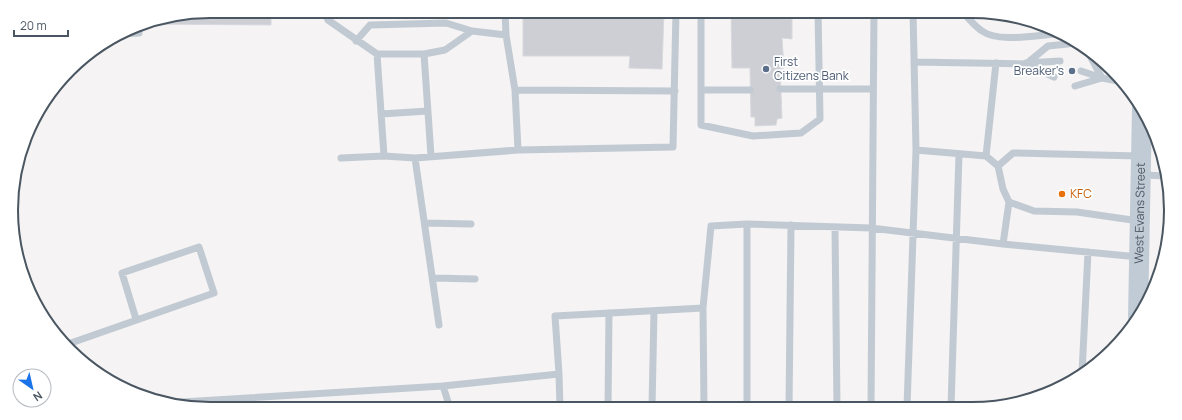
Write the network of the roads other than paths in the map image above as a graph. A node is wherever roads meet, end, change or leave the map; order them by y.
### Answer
1 (327, 18) edge
2 (505, 18) edge
3 (676, 18) edge
4 (701, 18) edge
5 (818, 18) edge
6 (874, 18) edge
7 (913, 18) edge
8 (968, 18) edge
9 (472, 31) junction
10 (137, 33) edge
11 (140, 33) dead end
12 (506, 35) junction
13 (1049, 35) edge
14 (356, 41) junction
15 (1068, 44) dead end
16 (376, 54) junction
17 (424, 54) junction
18 (1060, 61) dead end
19 (1093, 61) edge
20 (914, 62) junction
21 (996, 63) junction
22 (1026, 64) junction
23 (1081, 71) dead end
24 (1054, 77) dead end
25 (1102, 78) junction
26 (1113, 80) edge
27 (1075, 86) dead end
28 (780, 89) dead end
29 (820, 89) junction
30 (873, 89) junction
31 (515, 90) junction
32 (701, 90) junction
33 (750, 90) dead end
34 (675, 91) junction
35 (428, 112) junction
36 (381, 114) junction
37 (1142, 121) edge
38 (518, 150) junction
39 (916, 150) junction
40 (959, 154) junction
41 (384, 156) junction
42 (431, 156) junction
43 (986, 156) junction
44 (1141, 156) junction
45 (341, 158) dead end
46 (415, 158) junction
47 (998, 166) junction
48 (1140, 175) junction
49 (1160, 176) edge
50 (1009, 202) junction
51 (1140, 221) junction
52 (425, 223) junction
53 (471, 224) dead end
54 (746, 224) junction
55 (791, 225) junction
56 (835, 228) junction
57 (871, 228) junction
58 (914, 232) junction
59 (956, 237) junction
60 (1003, 244) junction
61 (1088, 252) junction
62 (1139, 257) junction
63 (433, 278) junction
64 (474, 278) dead end
65 (1141, 301) edge
66 (703, 308) junction
67 (654, 311) junction
68 (608, 313) junction
69 (136, 319) junction
70 (440, 325) dead end
71 (71, 343) edge
72 (1082, 367) edge
73 (559, 374) junction
74 (443, 386) junction
75 (193, 401) edge
76 (448, 402) edge
77 (560, 402) edge
78 (608, 402) edge
79 (652, 402) edge
80 (704, 402) edge
81 (747, 402) edge
82 (789, 402) edge
83 (837, 402) edge
84 (872, 402) edge
85 (907, 402) edge
86 (952, 402) edge

1 - 14 lane
2 - 12 lane
3 - 34 lane
4 - 32 lane
5 - 29 lane
6 - 30 lane
7 - 20 lane
8 - 13 lane
9 - 12 lane
9 - 14 lane
9 - 17 lane
10 - 11 lane
12 - 31 lane
14 - 16 lane
15 - 22 lane
16 - 17 lane
16 - 36 lane
17 - 35 lane
18 - 22 lane
19 - 25 lane
20 - 21 lane
20 - 39 lane
21 - 22 lane
21 - 43 lane
22 - 24 lane
23 - 25 lane
25 - 26 lane
25 - 27 lane
28 - 29 lane
29 - 30 lane
29 - 32 lane
30 - 57 lane
31 - 34 lane
31 - 38 lane
32 - 33 lane
34 - 38 lane
35 - 36 lane
35 - 42 lane
36 - 41 lane
37 - 44 main road, West Evans Street
38 - 42 lane
39 - 40 lane
39 - 58 lane
40 - 43 lane
40 - 59 lane
41 - 45 lane
41 - 46 lane
42 - 46 lane
43 - 47 lane
44 - 47 lane
44 - 48 main road, West Evans Street
46 - 52 lane
47 - 50 lane
48 - 49 lane
48 - 51 main road, West Evans Street
50 - 51 lane
50 - 60 lane
51 - 62 main road, West Evans Street
52 - 53 lane
52 - 63 lane
54 - 55 lane
54 - 66 lane
54 - 81 lane
55 - 56 lane
55 - 82 lane
56 - 57 lane
56 - 83 lane
57 - 58 lane
57 - 84 lane
58 - 59 lane
58 - 85 lane
59 - 60 lane
59 - 86 lane
60 - 61 lane
61 - 62 lane
61 - 72 lane
62 - 65 main road, West Evans Street
63 - 64 lane
63 - 70 lane
66 - 67 lane
66 - 80 lane
67 - 68 lane
67 - 79 lane
68 - 73 lane
68 - 78 lane
69 - 69 lane
69 - 71 lane
73 - 74 lane
73 - 77 lane
74 - 75 lane
74 - 76 lane

